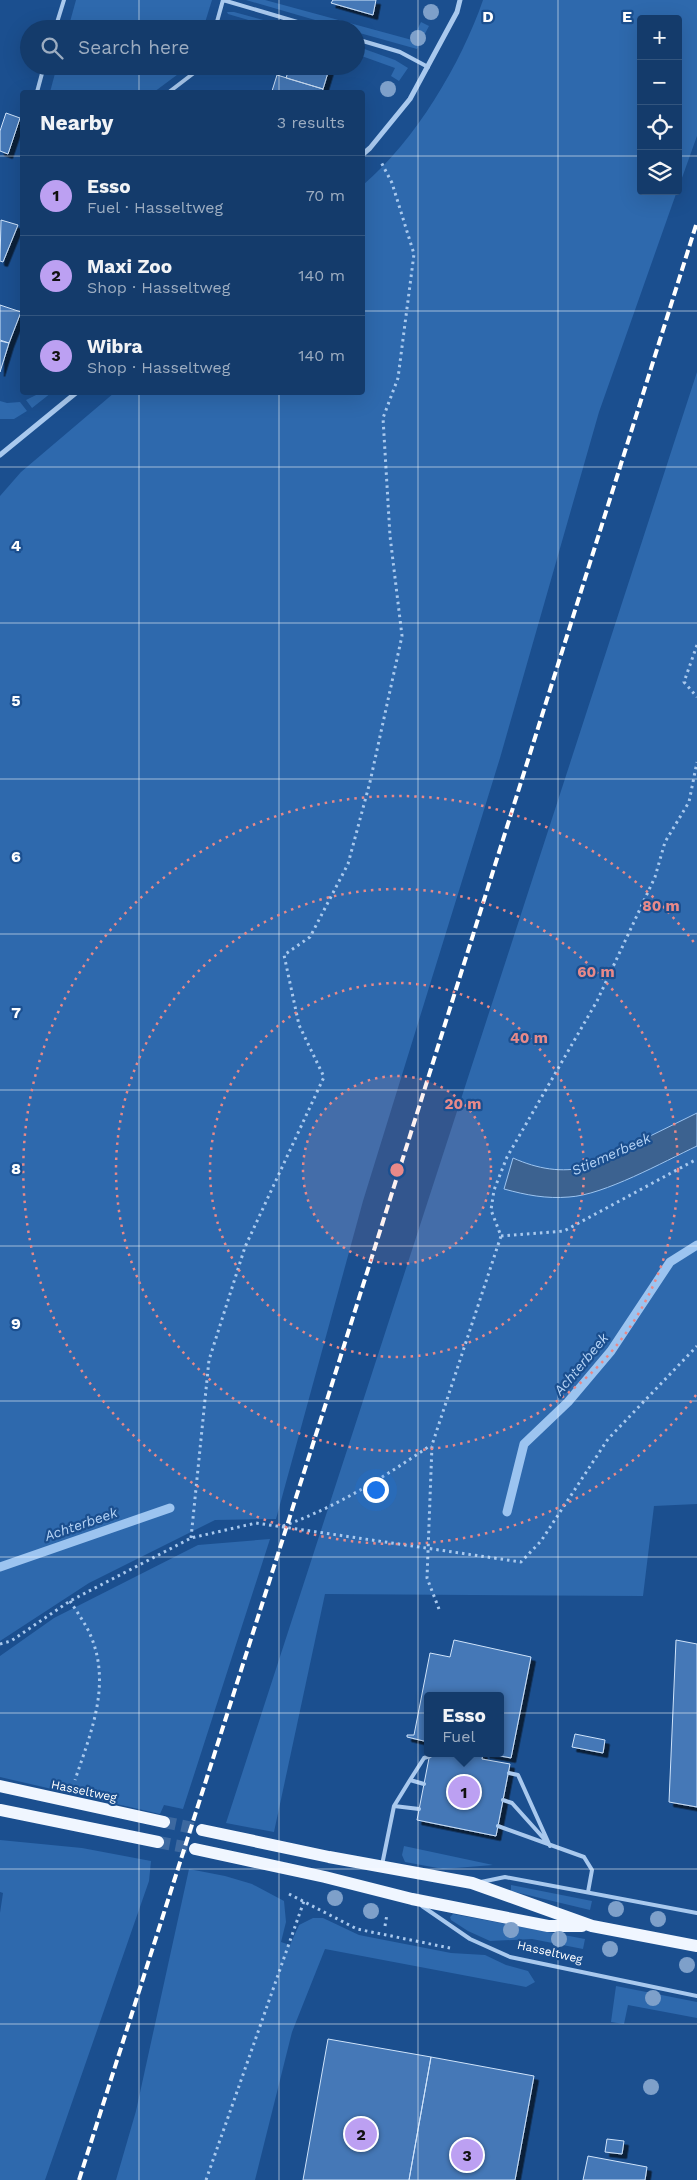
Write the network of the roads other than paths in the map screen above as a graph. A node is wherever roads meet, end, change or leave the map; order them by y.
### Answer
1 (64, 0) edge
2 (223, 0) edge
3 (460, 0) edge
4 (58, 20) edge
5 (217, 20) edge
6 (291, 20) edge
7 (365, 42) edge
8 (428, 68) junction
9 (41, 75) edge
10 (191, 75) edge
11 (37, 90) edge
12 (172, 90) edge
13 (365, 151) edge
14 (73, 395) edge
15 (0, 453) edge
16 (427, 1757) edge
17 (509, 1773) dead end
18 (410, 1780) junction
19 (424, 1784) dead end
20 (0, 1786) edge
21 (503, 1800) dead end
22 (394, 1806) junction
23 (419, 1810) dead end
24 (2, 1813) edge
25 (164, 1822) tunnel mouth
26 (498, 1826) dead end
27 (202, 1830) tunnel mouth
28 (158, 1842) tunnel mouth
29 (550, 1846) junction
30 (195, 1849) tunnel mouth
31 (382, 1866) junction
32 (472, 1883) junction
33 (588, 1892) junction
34 (412, 1899) junction
35 (697, 1913) edge
36 (592, 1926) junction
37 (697, 1946) edge
38 (697, 1996) edge

1 - 4 lane
2 - 5 lane
2 - 6 lane
3 - 8 street
7 - 8 lane
8 - 13 street
9 - 11 lane
10 - 12 lane
14 - 15 street
16 - 18 lane
17 - 29 lane
18 - 19 lane
18 - 22 lane
20 - 25 main road, Hasseltweg
21 - 29 lane
22 - 23 lane
22 - 31 lane
24 - 28 main road
26 - 29 lane
27 - 31 main road, Hasseltweg
29 - 33 lane
30 - 34 main road, Hasseltweg
31 - 32 main road, Hasseltweg
32 - 33 lane, Hasseltweg
32 - 36 main road, Hasseltweg
33 - 35 lane, Hasseltweg
34 - 36 main road, Hasseltweg
34 - 38 lane, Hasseltweg
36 - 37 main road, Hasseltweg

